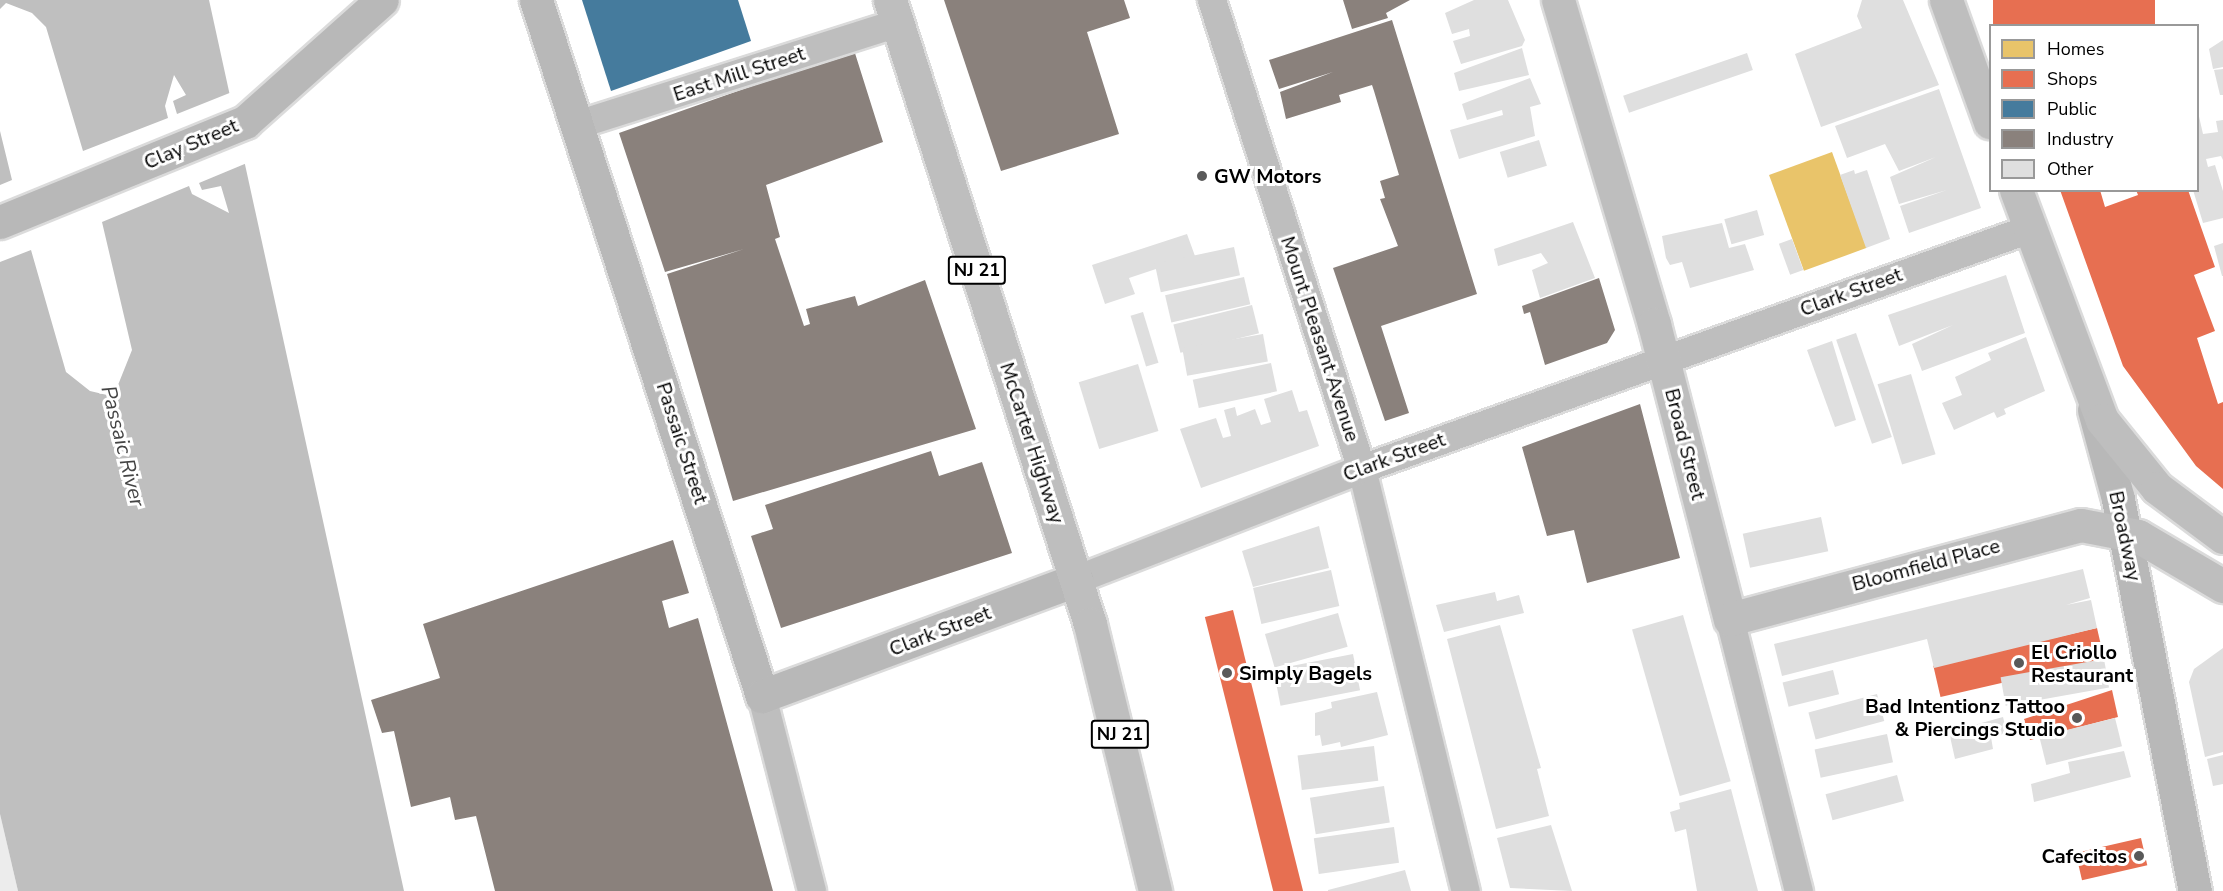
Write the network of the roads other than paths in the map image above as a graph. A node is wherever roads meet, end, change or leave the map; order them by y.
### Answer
1 (382, 0) edge
2 (536, 0) edge
3 (1212, 0) edge
4 (1558, 0) edge
5 (1946, 0) edge
6 (894, 11) edge
7 (1989, 119) edge
8 (580, 124) junction
9 (2017, 192) edge
10 (0, 222) edge
11 (2030, 229) junction
12 (1663, 359) junction
13 (2091, 400) junction
14 (1362, 469) junction
15 (2124, 531) junction
16 (2223, 537) edge
17 (1076, 580) junction
18 (2223, 586) edge
19 (1730, 619) junction
20 (762, 696) junction
21 (812, 891) edge
22 (1155, 891) edge
23 (1466, 891) edge
24 (1799, 891) edge
25 (2195, 891) edge

1 - 10 main road, Clay Street
2 - 8 main road, Passaic Street
3 - 14 street, Mount Pleasant Avenue
4 - 12 main road, Broad Street
5 - 7 main road
6 - 8 street, East Mill Street
6 - 17 main road, McCarter Highway / NJ 21
8 - 20 main road, Passaic Street
9 - 11 main road, Broadway
11 - 12 street, Clark Street
11 - 13 main road, Broadway
12 - 14 street, Clark Street
12 - 19 main road, Broad Street
13 - 15 main road, Broadway
13 - 16 main road
14 - 17 street, Clark Street
14 - 23 street, Mount Pleasant Avenue
15 - 18 main road, Bloomfield Place
15 - 19 main road, Bloomfield Place
15 - 25 main road, Broadway
17 - 20 main road, Clark Street
17 - 22 main road, McCarter Highway / NJ 21
19 - 24 street, Broad Street
20 - 21 street, Passaic Street

